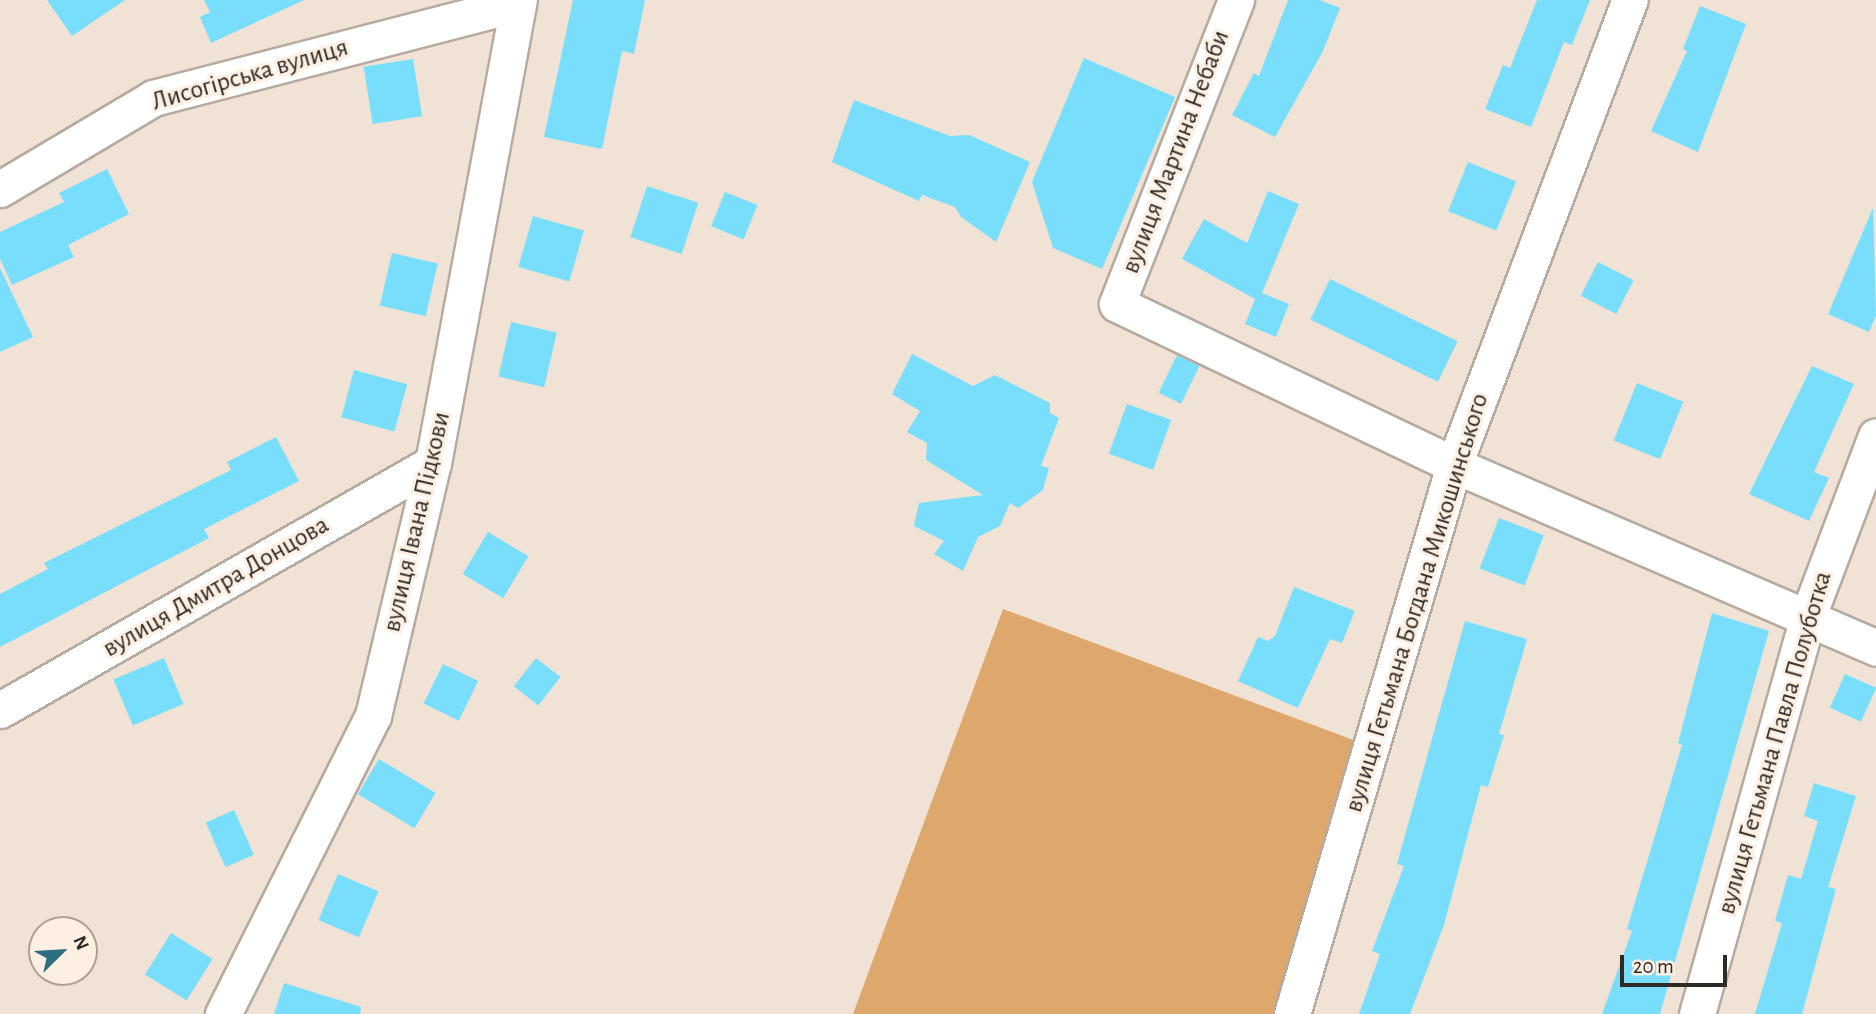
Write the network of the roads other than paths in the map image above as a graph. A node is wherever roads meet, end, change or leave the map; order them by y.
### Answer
1 (1236, 0) edge
2 (1630, 0) edge
3 (517, 1) edge
4 (0, 189) edge
5 (1876, 436) edge
6 (433, 463) junction
7 (1454, 465) junction
8 (1808, 616) junction
9 (1876, 648) edge
10 (0, 710) edge
11 (223, 1014) edge
12 (1292, 1014) edge
13 (1697, 1014) edge

1 - 7 street, вулиця Мартина Небаби
2 - 7 street, вулиця Гетьмана Богдана Микошинського
3 - 4 street, Лисогірська вулиця
3 - 6 street, вулиця Івана Підкови
5 - 8 street, вулиця Гетьмана Павла Полуботка
6 - 10 street, вулиця Дмитра Донцова
6 - 11 street, вулиця Івана Підкови
7 - 8 street
7 - 12 street, вулиця Гетьмана Богдана Микошинського
8 - 9 street
8 - 13 street, вулиця Гетьмана Павла Полуботка

